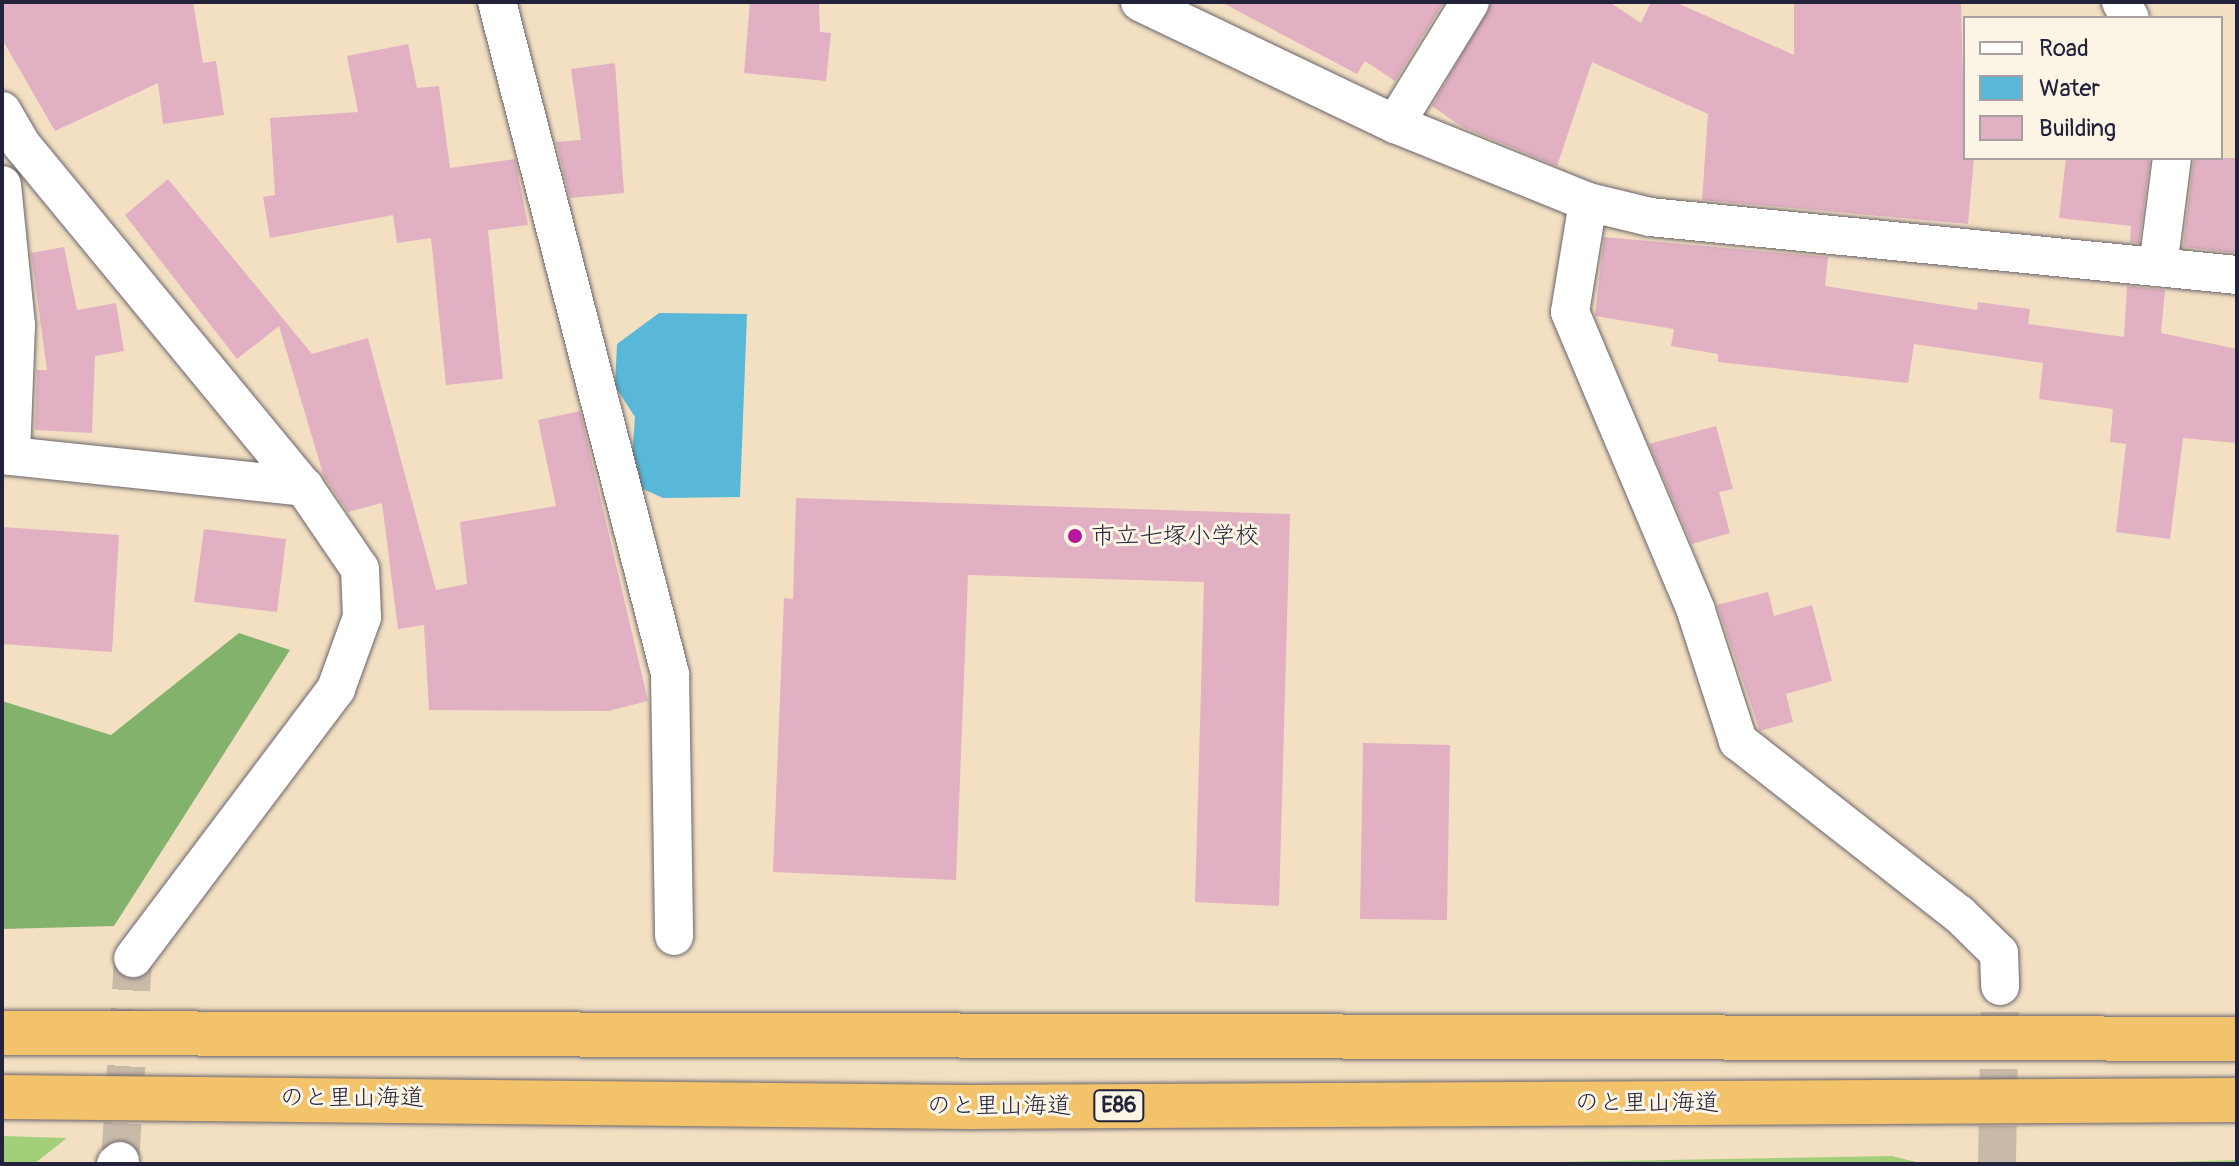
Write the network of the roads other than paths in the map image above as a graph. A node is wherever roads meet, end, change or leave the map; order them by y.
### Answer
1 (497, 2) edge
2 (1140, 2) edge
3 (1470, 2) edge
4 (2, 111) edge
5 (1395, 124) junction
6 (11, 159) edge
7 (2172, 160) edge
8 (2, 185) edge
9 (1588, 202) junction
10 (2158, 267) junction
11 (2237, 275) edge
12 (6, 455) edge
13 (304, 487) junction
14 (674, 936) dead end
15 (133, 958) tunnel mouth
16 (2000, 986) tunnel mouth
17 (2, 1033) edge
18 (2237, 1039) edge
19 (2, 1097) edge
20 (2237, 1100) edge

1 - 14 street
2 - 5 street
3 - 5 street
4 - 6 street
5 - 9 street
6 - 13 street
7 - 10 street
8 - 12 street
9 - 10 street
9 - 16 street
10 - 11 street
12 - 13 street
13 - 15 street
17 - 18 highway
19 - 20 highway, のと里山海道 / E86

